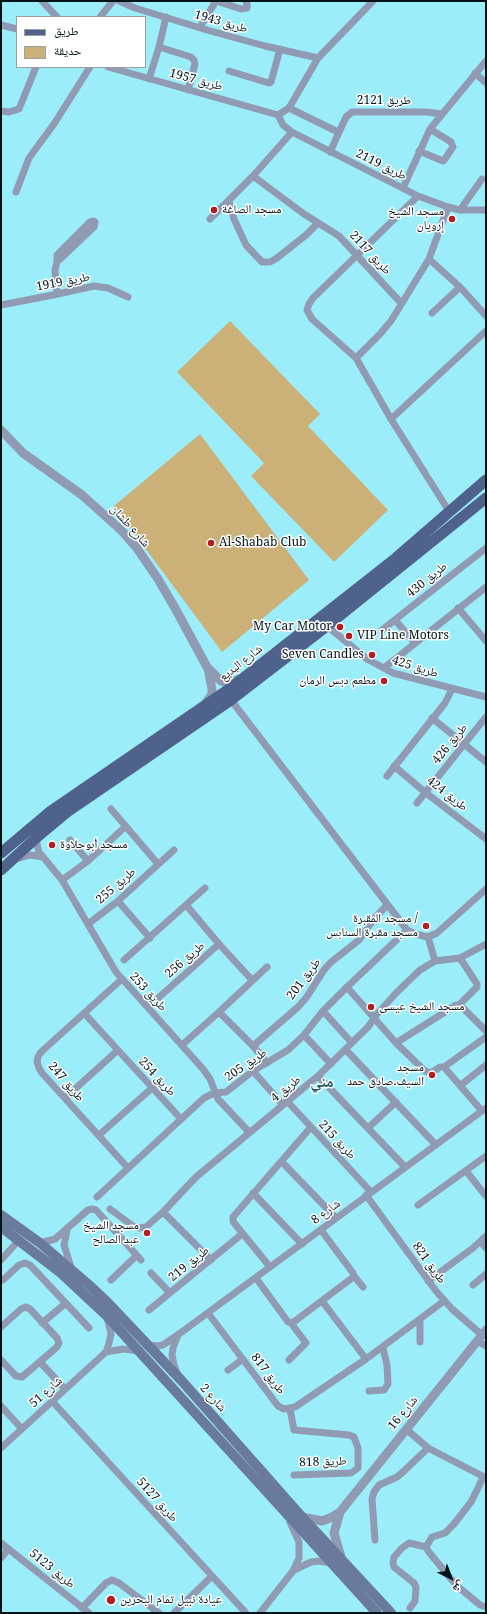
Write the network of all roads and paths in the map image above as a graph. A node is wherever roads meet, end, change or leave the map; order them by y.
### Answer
1 (42, 1) edge
2 (113, 1) edge
3 (119, 1) edge
4 (140, 1) edge
5 (216, 1) edge
6 (246, 1) edge
7 (373, 1) edge
8 (135, 8) junction
9 (56, 16) edge
10 (101, 16) edge
11 (166, 17) junction
12 (1, 25) edge
13 (200, 27) junction
14 (16, 29) edge
15 (159, 47) junction
16 (280, 49) junction
17 (318, 58) junction
18 (486, 61) edge
19 (36, 68) edge
20 (89, 68) edge
21 (111, 68) edge
22 (229, 71) dead end
23 (475, 73) junction
24 (149, 79) junction
25 (486, 83) edge
26 (188, 90) junction
27 (289, 108) junction
28 (1, 111) edge
29 (442, 114) junction
30 (278, 115) junction
31 (430, 129) junction
32 (292, 132) junction
33 (338, 132) junction
34 (330, 152) junction
35 (419, 152) junction
36 (253, 176) junction
37 (482, 179) dead end
38 (403, 188) junction
39 (16, 192) dead end
40 (418, 196) junction
41 (229, 201) junction
42 (448, 207) junction
43 (460, 210) junction
44 (485, 212) edge
45 (210, 219) dead end
46 (318, 223) junction
47 (359, 255) junction
48 (429, 259) junction
49 (57, 262) junction
50 (460, 287) junction
51 (57, 294) junction
52 (128, 297) dead end
53 (401, 303) junction
54 (1, 305) edge
55 (432, 312) dead end
56 (486, 316) edge
57 (486, 331) edge
58 (356, 358) junction
59 (391, 419) junction
60 (1, 430) edge
61 (486, 480) edge
62 (486, 498) edge
63 (450, 513) junction
64 (486, 548) edge
65 (486, 587) edge
66 (458, 608) junction
67 (395, 620) junction
68 (326, 626) junction
69 (382, 630) dead end
70 (486, 641) edge
71 (415, 643) junction
72 (207, 667) junction
73 (384, 668) junction
74 (246, 676) junction
75 (452, 689) junction
76 (486, 697) edge
77 (231, 700) junction
78 (204, 706) junction
79 (432, 718) junction
80 (486, 718) edge
81 (464, 744) junction
82 (486, 762) edge
83 (394, 766) junction
84 (386, 776) dead end
85 (426, 793) junction
86 (417, 803) dead end
87 (111, 809) dead end
88 (126, 826) junction
89 (37, 837) junction
90 (486, 838) edge
91 (70, 840) dead end
92 (174, 850) dead end
93 (1, 853) edge
94 (43, 857) junction
95 (88, 860) junction
96 (10, 862) junction
97 (158, 864) junction
98 (1, 870) edge
99 (62, 880) junction
100 (205, 888) dead end
101 (486, 889) edge
102 (118, 901) junction
103 (387, 905) junction
104 (187, 906) junction
105 (88, 924) junction
106 (407, 930) junction
107 (428, 937) junction
108 (150, 938) junction
109 (219, 944) junction
110 (486, 944) edge
111 (460, 958) junction
112 (124, 960) dead end
113 (435, 961) junction
114 (266, 967) dead end
115 (122, 979) junction
116 (252, 980) junction
117 (347, 986) junction
118 (459, 1005) junction
119 (148, 1007) junction
120 (323, 1011) junction
121 (220, 1012) junction
122 (84, 1013) junction
123 (375, 1019) junction
124 (486, 1031) edge
125 (304, 1035) junction
126 (486, 1037) edge
127 (352, 1043) junction
128 (396, 1043) junction
129 (182, 1044) junction
130 (253, 1046) junction
131 (118, 1050) junction
132 (346, 1050) junction
133 (267, 1063) junction
134 (331, 1064) junction
135 (486, 1065) edge
136 (444, 1067) junction
137 (253, 1071) junction
138 (318, 1076) junction
139 (461, 1085) junction
140 (152, 1088) junction
141 (214, 1093) junction
142 (65, 1098) junction
143 (396, 1102) junction
144 (285, 1104) junction
145 (485, 1109) edge
146 (181, 1119) junction
147 (311, 1127) junction
148 (368, 1128) junction
149 (249, 1132) junction
150 (98, 1135) junction
151 (436, 1145) junction
152 (486, 1156) edge
153 (282, 1162) junction
154 (405, 1167) junction
155 (128, 1168) junction
156 (466, 1171) junction
157 (253, 1193) junction
158 (369, 1194) junction
159 (486, 1196) edge
160 (97, 1197) dead end
161 (418, 1205) dead end
162 (110, 1210) dead end
163 (163, 1212) junction
164 (1, 1215) edge
165 (336, 1218) junction
166 (1, 1227) edge
167 (67, 1230) junction
168 (321, 1230) junction
169 (242, 1234) junction
170 (484, 1239) edge
171 (19, 1240) junction
172 (40, 1243) junction
173 (302, 1244) junction
174 (486, 1248) edge
175 (1, 1260) edge
176 (211, 1260) junction
177 (270, 1267) junction
178 (72, 1270) junction
179 (151, 1273) dead end
180 (486, 1274) edge
181 (354, 1276) junction
182 (256, 1278) junction
183 (3, 1280) dead end
184 (111, 1280) dead end
185 (428, 1281) junction
186 (473, 1285) dead end
187 (363, 1288) dead end
188 (170, 1293) junction
189 (322, 1301) junction
190 (444, 1301) junction
191 (66, 1303) junction
192 (149, 1310) dead end
193 (208, 1313) junction
194 (106, 1315) junction
195 (420, 1320) junction
196 (2, 1323) edge
197 (42, 1323) junction
198 (291, 1323) junction
199 (89, 1328) dead end
200 (178, 1334) junction
201 (482, 1335) edge
202 (420, 1342) dead end
203 (486, 1346) edge
204 (143, 1348) junction
205 (383, 1348) junction
206 (106, 1352) junction
207 (243, 1359) junction
208 (366, 1359) junction
209 (1, 1360) edge
210 (289, 1360) dead end
211 (40, 1362) junction
212 (228, 1370) dead end
213 (180, 1380) junction
214 (65, 1389) junction
215 (369, 1391) dead end
216 (52, 1401) junction
217 (1, 1406) edge
218 (290, 1409) junction
219 (22, 1429) junction
220 (406, 1429) junction
221 (1, 1448) edge
222 (428, 1448) junction
223 (294, 1475) dead end
224 (484, 1477) edge
225 (284, 1511) junction
226 (340, 1512) junction
227 (302, 1517) junction
228 (375, 1540) dead end
229 (1, 1543) edge
230 (426, 1548) junction
231 (8, 1549) junction
232 (341, 1557) junction
233 (1, 1558) edge
234 (332, 1563) junction
235 (293, 1571) junction
236 (212, 1576) junction
237 (486, 1607) edge
238 (82, 1608) junction
239 (410, 1608) dead end
240 (89, 1613) edge
241 (159, 1613) edge
242 (174, 1613) edge
243 (246, 1613) edge
244 (260, 1613) edge
245 (377, 1613) edge
246 (391, 1613) edge

1 - 9 street
2 - 10 street
3 - 8 street, طريق 1943
4 - 8 street
5 - 6 street
5 - 13 street
7 - 17 street
8 - 11 street, طريق 1943
11 - 13 street, طريق 1943
11 - 15 street
12 - 14 street
13 - 16 street, طريق 1943
15 - 24 street
15 - 26 street
16 - 17 street, طريق 1943
16 - 22 street
17 - 27 street
18 - 23 street
19 - 28 street
20 - 39 street
21 - 24 street, طريق 1957
23 - 25 street
23 - 29 street
24 - 26 street, طريق 1957
26 - 30 street, طريق 1957
27 - 30 street
27 - 33 street
29 - 31 street
29 - 33 street, طريق 2121
30 - 32 street, طريق 2119
31 - 35 street
31 - 35 street
32 - 34 street, طريق 2119
32 - 36 street
33 - 34 street, طريق 2121
34 - 38 street, طريق 2119
35 - 38 street
36 - 41 street
36 - 46 street, طريق 2117
37 - 43 street
38 - 40 street, طريق 2119
40 - 42 street, طريق 2119
40 - 47 street
41 - 45 street
41 - 46 street
42 - 43 street, طريق 2119
42 - 48 street
43 - 44 street, طريق 2119
46 - 47 street, طريق 2117
47 - 53 street, طريق 2117
47 - 58 street
48 - 50 street
48 - 53 street
49 - 49 street
49 - 51 street
50 - 55 street
50 - 56 street
51 - 52 street, طريق 1919
51 - 54 street, طريق 1919
53 - 58 street
57 - 59 street
58 - 59 street
59 - 63 street
60 - 72 street, شارع طشان
61 - 63 main road, شارع البديع
62 - 68 main road, شارع البديع
63 - 74 main road, شارع البديع
64 - 67 street, طريق 430
65 - 66 street
66 - 70 street
66 - 71 street
67 - 69 street, طريق 430
67 - 71 street
68 - 73 street, طريق 425
68 - 77 main road, شارع البديع
71 - 73 street
72 - 74 street
72 - 78 street
73 - 75 street, طريق 425
74 - 78 main road, شارع البديع
75 - 76 street, طريق 425
75 - 79 street
77 - 89 main road, شارع البديع
77 - 103 street
78 - 93 main road, شارع البديع
79 - 81 street
79 - 83 street
80 - 81 street, طريق 426
81 - 82 street
81 - 85 street, طريق 426
83 - 84 street
83 - 85 street, طريق 424
85 - 86 street, طريق 426
85 - 90 street, طريق 424
87 - 88 street
88 - 95 street
88 - 97 street
89 - 94 street, طريق 253
89 - 96 main road, شارع البديع
91 - 95 street
92 - 97 street, طريق 255
94 - 96 street
94 - 99 street, طريق 253
95 - 99 street
96 - 98 main road, شارع البديع
97 - 102 street, طريق 255
99 - 105 street, طريق 253
100 - 104 street
101 - 107 street
102 - 105 street, طريق 255
102 - 108 street
103 - 106 street
103 - 130 street, طريق 201
104 - 108 street
104 - 109 street, طريق 256
105 - 115 street, طريق 253
106 - 107 street
106 - 117 street, طريق 205
107 - 113 street
108 - 112 street
109 - 116 street, طريق 256
109 - 119 street, طريق 256
110 - 111 street
111 - 113 street
111 - 118 street
113 - 123 street, طريق 4
114 - 116 street
115 - 119 street, طريق 253
115 - 122 street, طريق 247
116 - 121 street
117 - 120 street, طريق 205
117 - 123 street
118 - 124 street
118 - 128 street
119 - 129 street, طريق 253
120 - 125 street, طريق 205
120 - 127 street
121 - 129 street
121 - 130 street
122 - 131 street, طريق 254
122 - 142 street, طريق 247
123 - 127 street, طريق 4
123 - 128 street
125 - 133 street, طريق 205
125 - 134 street
126 - 136 street
127 - 132 street, طريق 4
128 - 136 street
129 - 141 street, طريق 253
130 - 133 street
131 - 140 street, طريق 254
131 - 142 street
132 - 134 street, طريق 4
132 - 143 street
133 - 137 street, طريق 205
134 - 138 street, طريق 4
135 - 139 street
136 - 139 street
137 - 141 street, طريق 205
137 - 144 street, طريق 215
138 - 144 street, طريق 4
138 - 148 street
139 - 145 street
140 - 146 street, طريق 254
140 - 150 street
141 - 146 street, طريق 205
141 - 149 street, طريق 253
142 - 150 street, طريق 247
143 - 148 street
143 - 151 street
144 - 147 street, طريق 215
144 - 149 street, طريق 4
145 - 151 street, شارع 8
146 - 155 street, طريق 205
147 - 153 street
147 - 158 street, طريق 215
148 - 154 street
149 - 163 street, طريق 4
150 - 155 street, طريق 247
151 - 154 street, شارع 8
152 - 156 street
153 - 157 street
153 - 165 street
154 - 158 street, شارع 8
155 - 160 street, طريق 205
156 - 159 street
156 - 161 street
157 - 169 street
157 - 173 street
158 - 165 street, شارع 8
158 - 185 street, طريق 821
162 - 163 street, طريق 4
163 - 176 street
164 - 172 main road, شارع 2
165 - 168 street, شارع 8
166 - 171 main road, شارع 2
167 - 172 street
167 - 178 street
167 - 184 street
168 - 173 street, شارع 8
168 - 181 street
169 - 176 street, طريق 219
169 - 177 street
170 - 174 street
170 - 185 street
171 - 175 street
171 - 194 main road, شارع 2
172 - 178 main road, شارع 2
173 - 177 street, شارع 8
176 - 188 street, طريق 219
177 - 182 street, شارع 8
178 - 204 main road, شارع 2
179 - 188 street
180 - 186 street
181 - 187 street
181 - 189 street
182 - 193 street, شارع 8
182 - 198 street
183 - 191 street
185 - 190 street, طريق 821
188 - 192 street, طريق 219
189 - 198 street
189 - 208 street
190 - 195 street, طريق 817
190 - 201 street, طريق 821
191 - 197 street
191 - 199 street
193 - 200 street, شارع 8
193 - 207 street, طريق 817
194 - 204 main road, شارع 2
194 - 206 street
195 - 202 street
195 - 205 street, طريق 817
196 - 197 street
197 - 211 street
198 - 210 street
200 - 204 street, شارع 8
200 - 213 street
201 - 203 street, طريق 821
201 - 220 street, شارع 16
204 - 206 street
204 - 213 main road, شارع 2
204 - 225 main road, شارع 2
205 - 208 street, طريق 817
205 - 215 street
206 - 214 street, شارع 51
207 - 212 street
207 - 218 street, طريق 817
208 - 218 street, طريق 817
209 - 211 street
211 - 214 street
213 - 227 main road, شارع 2
214 - 216 street, شارع 51
216 - 219 street, شارع 51
216 - 236 street, طريق 5127
217 - 219 street
218 - 223 street, طريق 818
219 - 221 street, شارع 51
220 - 222 street
220 - 226 street, شارع 16
222 - 224 street
222 - 228 street
224 - 230 street
225 - 234 main road, شارع 2
225 - 235 street
226 - 227 street, شارع 16
226 - 232 street, شارع 16
227 - 232 main road, شارع 2
229 - 231 street, طريق 5123
230 - 237 street
230 - 239 street
231 - 233 street
231 - 238 street, طريق 5123
232 - 246 main road, شارع 2
234 - 235 street
234 - 245 main road, شارع 2
235 - 244 street
236 - 242 street
236 - 243 street, طريق 5127
238 - 240 street, طريق 5123
238 - 241 street

